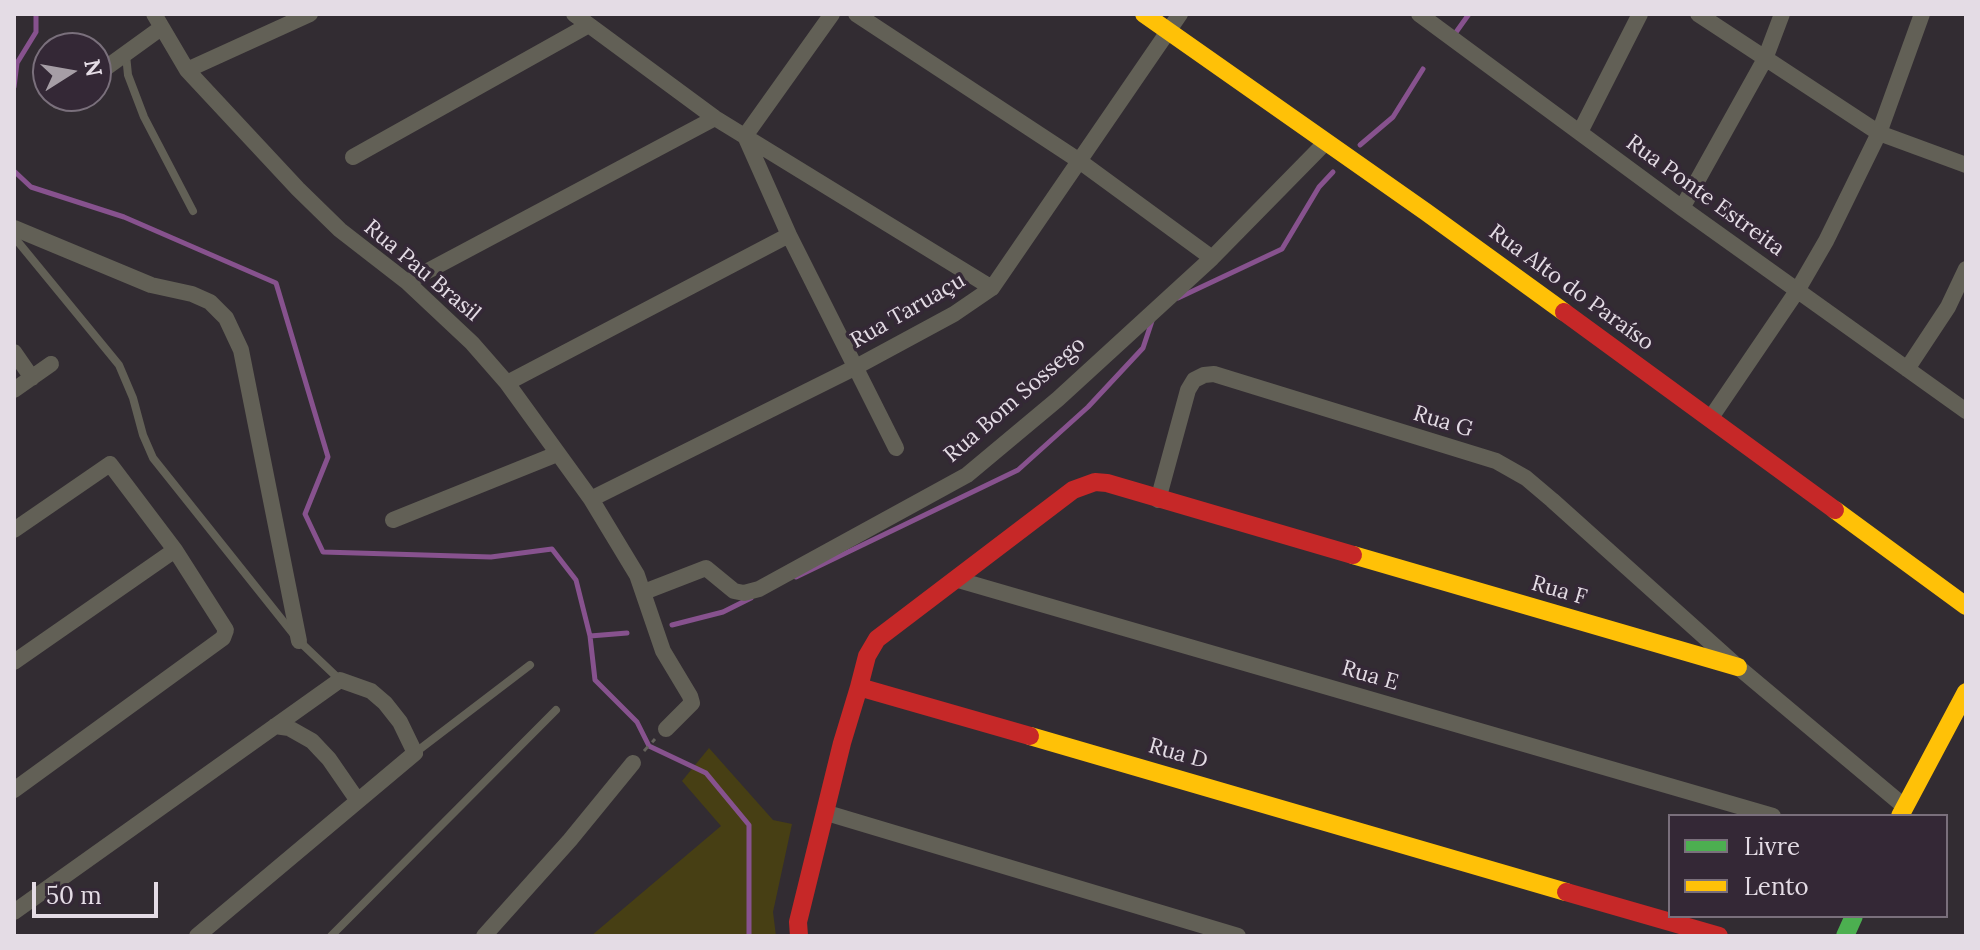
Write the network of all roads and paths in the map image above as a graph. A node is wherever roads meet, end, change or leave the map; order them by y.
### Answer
1 (310, 14) edge
2 (574, 14) edge
3 (832, 14) edge
4 (856, 14) edge
5 (1144, 14) edge
6 (1180, 14) edge
7 (1419, 14) edge
8 (1640, 14) edge
9 (1698, 14) edge
10 (1782, 14) edge
11 (1922, 14) edge
12 (157, 21) edge
13 (587, 26) junction
14 (1169, 31) junction
15 (126, 54) junction
16 (1765, 59) junction
17 (112, 64) edge
18 (187, 70) junction
19 (715, 118) junction
20 (1580, 132) junction
21 (1879, 133) junction
22 (745, 136) junction
23 (1326, 142) junction
24 (353, 157) dead end
25 (1078, 160) junction
26 (1966, 165) edge
27 (1682, 208) junction
28 (193, 211) dead end
29 (14, 228) edge
30 (789, 235) junction
31 (14, 237) edge
32 (1212, 258) junction
33 (1966, 269) edge
34 (407, 282) junction
35 (992, 288) junction
36 (1797, 291) junction
37 (14, 352) edge
38 (51, 364) dead end
39 (856, 367) junction
40 (1907, 369) junction
41 (32, 378) junction
42 (507, 383) junction
43 (14, 390) edge
44 (1966, 411) edge
45 (1710, 419) junction
46 (896, 448) dead end
47 (557, 454) junction
48 (591, 499) junction
49 (1158, 500) junction
50 (393, 520) dead end
51 (14, 530) edge
52 (175, 550) junction
53 (955, 579) junction
54 (644, 592) junction
55 (1966, 606) edge
56 (299, 641) junction
57 (14, 662) edge
58 (530, 665) dead end
59 (1738, 667) junction
60 (340, 680) junction
61 (859, 687) junction
62 (1966, 692) edge
63 (556, 710) dead end
64 (275, 726) junction
65 (666, 729) joint
66 (415, 753) junction
67 (633, 763) joint
68 (14, 790) edge
69 (358, 801) junction
70 (1903, 811) edge
71 (827, 813) junction
72 (1766, 814) edge
73 (14, 912) edge
74 (799, 929) edge
75 (197, 936) edge
76 (331, 936) edge
77 (484, 936) edge
78 (1238, 936) edge
79 (1719, 936) edge

1 - 18 street
2 - 13 street
3 - 22 street
4 - 25 street
5 - 14 street, Rua Alto do Paraíso
6 - 14 street, Rua Taruaçu
7 - 20 street, Rua Ponte Estreita
8 - 20 street
9 - 16 street
10 - 16 street
11 - 21 street
12 - 15 street
12 - 18 street, Rua Pau Brasil
13 - 19 street
13 - 24 street
14 - 23 street, Rua Alto do Paraíso
14 - 25 street, Rua Taruaçu
15 - 17 street
15 - 28 lane
16 - 21 street
16 - 27 street
18 - 34 street, Rua Pau Brasil
19 - 22 street
19 - 34 street
20 - 27 street, Rua Ponte Estreita
21 - 26 street
21 - 36 street
22 - 30 street
22 - 35 street
23 - 32 street, Rua Bom Sossego
23 - 45 street, Rua Alto do Paraíso
25 - 32 street
25 - 35 street, Rua Taruaçu
27 - 36 street, Rua Ponte Estreita
29 - 56 street
30 - 39 street
30 - 42 street
31 - 56 lane
32 - 54 street, Rua Bom Sossego
33 - 40 street
34 - 42 street, Rua Pau Brasil
35 - 39 street, Rua Taruaçu
36 - 40 street, Rua Ponte Estreita
36 - 45 street
37 - 41 street
38 - 41 street
39 - 46 street
39 - 48 street, Rua Taruaçu
40 - 44 street, Rua Ponte Estreita
41 - 43 street
42 - 47 street, Rua Pau Brasil
45 - 55 street, Rua Alto do Paraíso
47 - 48 street, Rua Pau Brasil
47 - 50 street
48 - 54 street, Rua Pau Brasil
49 - 53 street
49 - 59 street, Rua F
49 - 59 street, Rua G
51 - 52 street
52 - 57 street
52 - 68 street
53 - 61 street
53 - 72 street, Rua E
54 - 65 street, Rua Pau Brasil
56 - 60 lane
58 - 66 lane
59 - 70 street, Rua F
60 - 64 street
60 - 66 street
61 - 71 street
61 - 79 street, Rua D
62 - 70 street
63 - 76 lane
64 - 69 street
64 - 73 street
65 - 67 path
66 - 69 street
67 - 77 street
69 - 75 street
71 - 74 street
71 - 78 street

